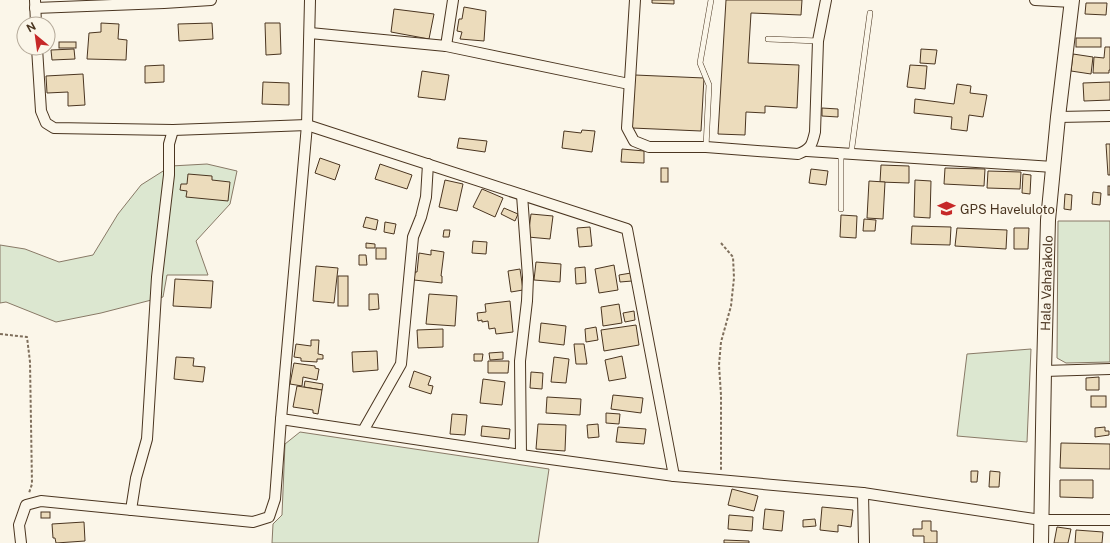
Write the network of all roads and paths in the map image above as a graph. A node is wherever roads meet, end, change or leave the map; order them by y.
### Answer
1 (211, 0) edge
2 (310, 0) edge
3 (453, 0) edge
4 (635, 0) edge
5 (711, 0) edge
6 (826, 0) edge
7 (1035, 0) edge
8 (1072, 1) edge
9 (35, 4) edge
10 (870, 13) dead end
11 (36, 16) edge
12 (310, 33) junction
13 (768, 39) dead end
14 (818, 41) junction
15 (446, 46) junction
16 (38, 56) edge
17 (629, 84) junction
18 (1110, 116) edge
19 (1058, 117) junction
20 (307, 125) junction
21 (173, 130) junction
22 (706, 147) junction
23 (807, 151) junction
24 (846, 153) junction
25 (428, 164) junction
26 (1053, 167) junction
27 (522, 195) junction
28 (841, 210) dead end
29 (721, 243) dead end
30 (0, 334) edge
31 (1110, 369) edge
32 (1044, 371) junction
33 (281, 419) junction
34 (363, 431) junction
35 (521, 455) junction
36 (674, 476) junction
37 (722, 480) junction
38 (863, 493) junction
39 (26, 505) junction
40 (131, 510) junction
41 (1041, 520) junction
42 (1110, 520) edge
43 (21, 543) edge
44 (864, 543) edge
45 (1041, 543) edge

1 - 9 street
2 - 12 street
3 - 15 street
4 - 17 street
5 - 22 lane
6 - 14 street
7 - 8 street
8 - 19 main road, Hala Vaha'akolo
9 - 11 street
10 - 24 lane
12 - 15 street
12 - 20 street
13 - 14 lane
14 - 23 street
15 - 17 street
16 - 21 street
17 - 22 street
18 - 19 street
19 - 26 main road, Hala Vaha'akolo
20 - 21 street
20 - 25 street
20 - 33 street
21 - 40 street
22 - 23 street
23 - 24 street
24 - 26 street
24 - 28 lane
25 - 27 street
25 - 34 street
26 - 32 main road, Hala Vaha'akolo
27 - 35 street
27 - 36 street
29 - 37 path
30 - 39 path
31 - 32 street
32 - 41 main road, Hala Vaha'akolo
33 - 34 street
33 - 40 street
34 - 35 street
35 - 36 street
36 - 37 street
37 - 38 street
38 - 41 street
38 - 44 street
39 - 40 street
39 - 43 street
41 - 42 street
41 - 45 main road, Hala Vaha'akolo

